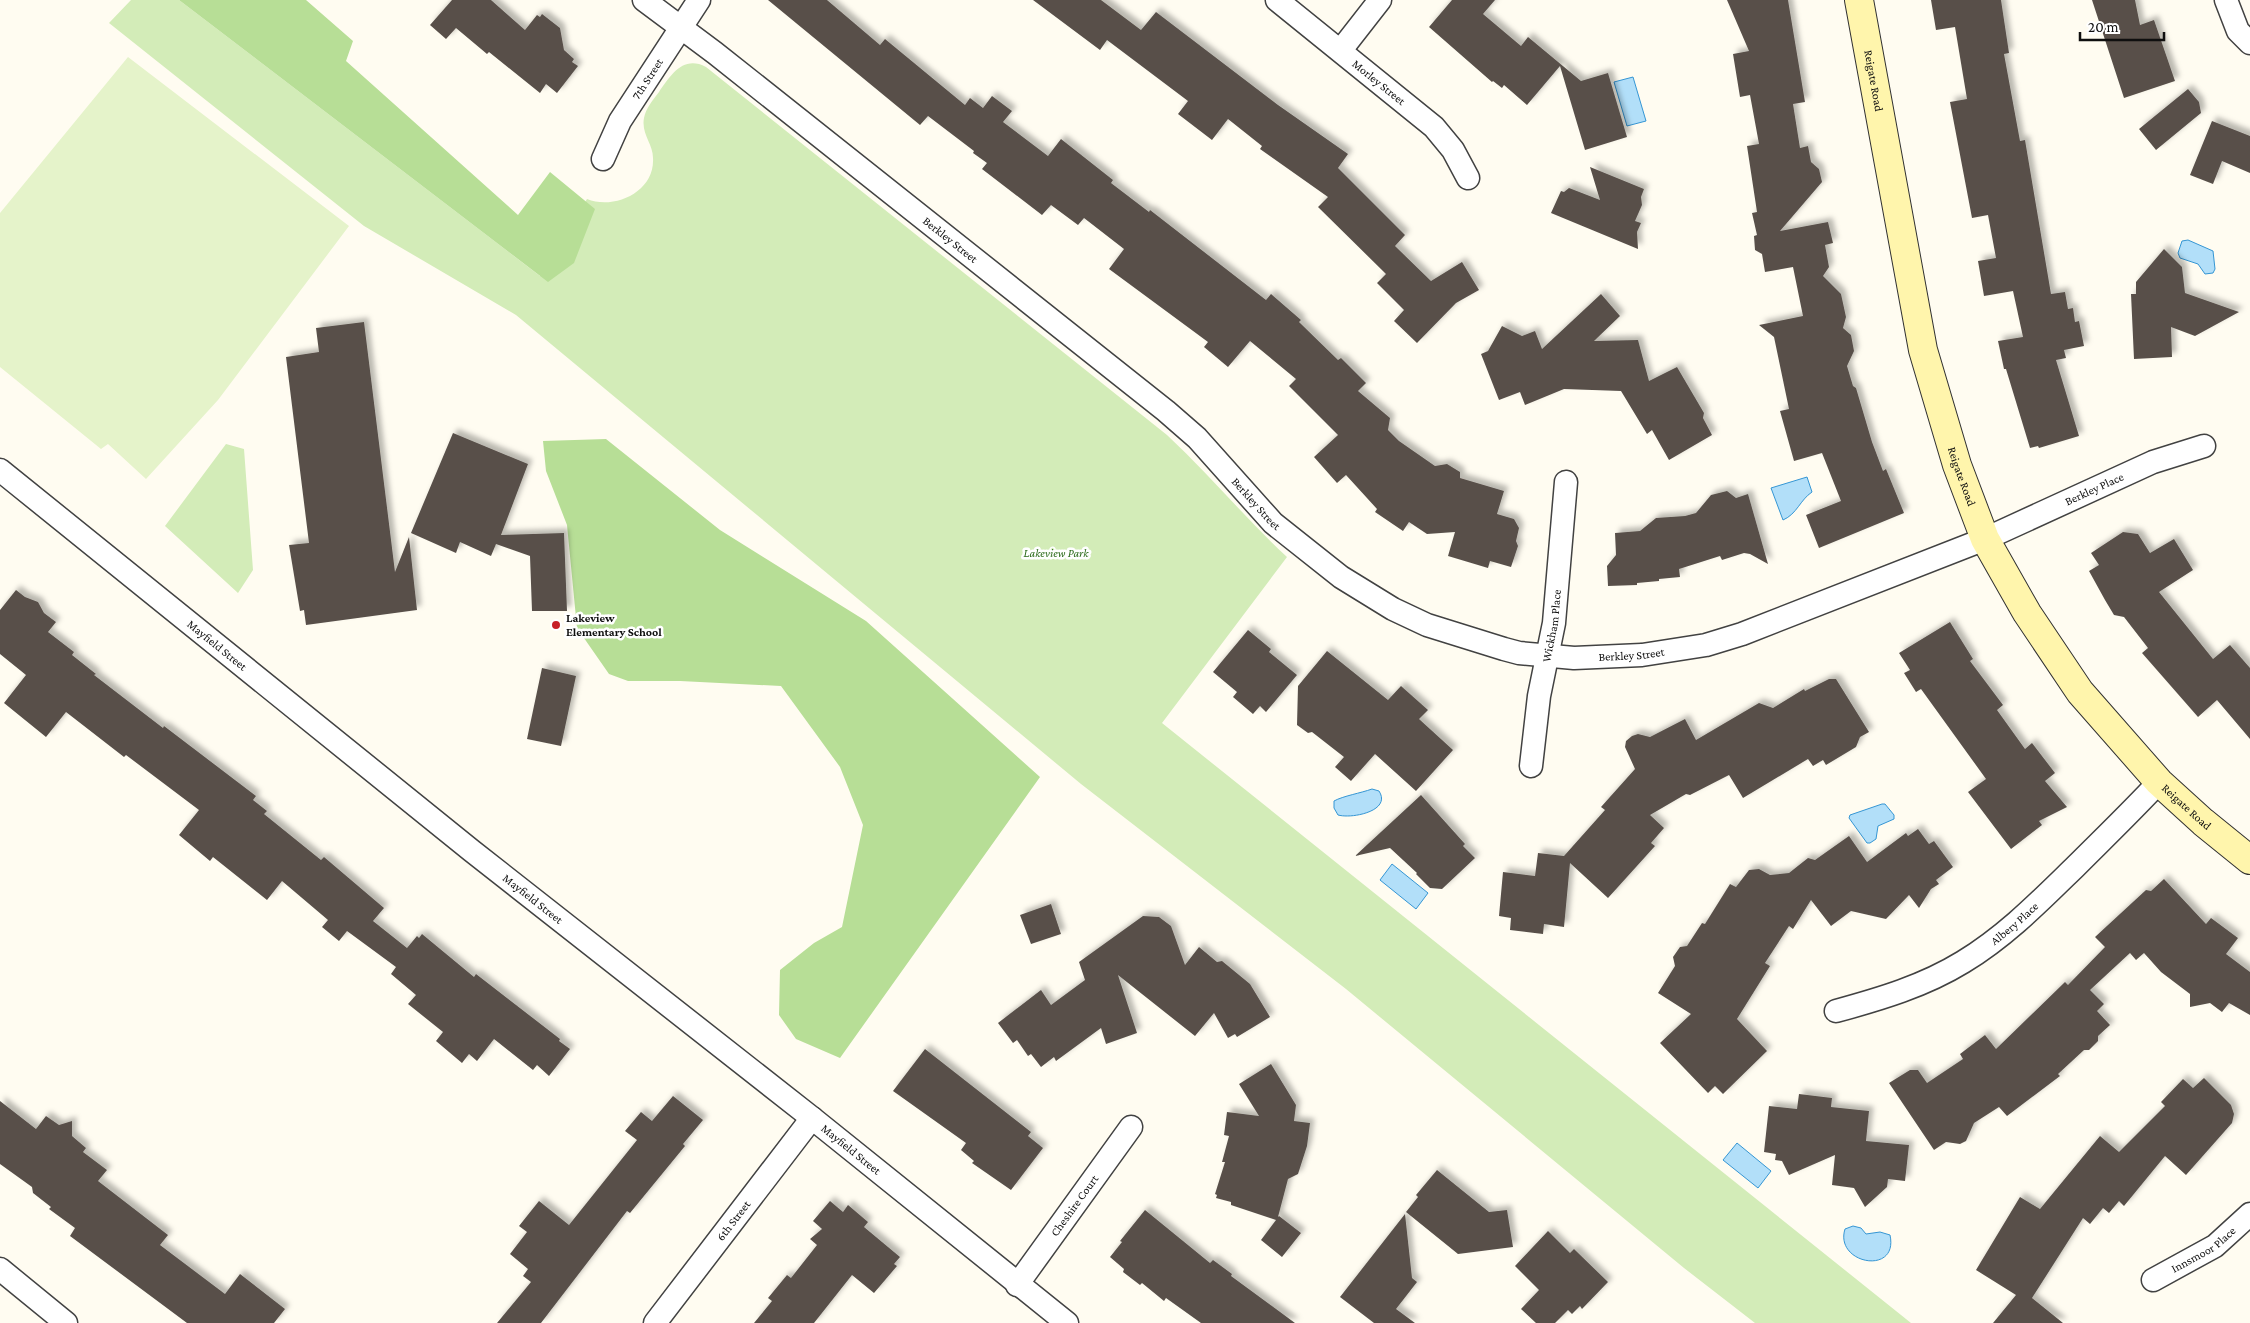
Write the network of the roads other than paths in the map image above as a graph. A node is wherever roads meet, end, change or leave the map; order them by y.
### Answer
1 (644, 0) edge
2 (699, 0) edge
3 (1276, 0) edge
4 (1380, 0) edge
5 (1859, 0) edge
6 (2226, 0) edge
7 (680, 28) junction
8 (2250, 43) edge
9 (1341, 50) junction
10 (604, 159) dead end
11 (1468, 178) dead end
12 (2204, 446) dead end
13 (0, 470) edge
14 (1566, 482) dead end
15 (1985, 539) junction
16 (1547, 656) junction
17 (1531, 766) dead end
18 (2159, 782) junction
19 (2250, 860) edge
20 (1836, 1011) dead end
21 (812, 1118) junction
22 (1131, 1127) dead end
23 (2250, 1214) edge
24 (0, 1269) edge
25 (2153, 1280) dead end
26 (1017, 1285) junction
27 (66, 1323) edge
28 (656, 1323) edge
29 (1068, 1323) edge

1 - 7 street, Berkley Street
2 - 7 street, 7th Street
3 - 9 street, Morley Street
4 - 9 street
5 - 15 street, Reigate Road
6 - 8 street
7 - 10 street, 7th Street
7 - 16 street, Berkley Street
9 - 11 street, Morley Street
12 - 15 street, Berkley Place
13 - 21 street, Mayfield Street
14 - 16 street, Wickham Place
15 - 16 street, Berkley Street
15 - 18 street, Reigate Road
16 - 17 street, Wickham Place
18 - 19 street, Reigate Road
18 - 20 street, Albery Place
21 - 26 street, Mayfield Street
21 - 28 street, 6th Street
22 - 26 street, Cheshire Court
23 - 25 street, Innsmoor Place
24 - 27 street
26 - 29 street, Mayfield Street

